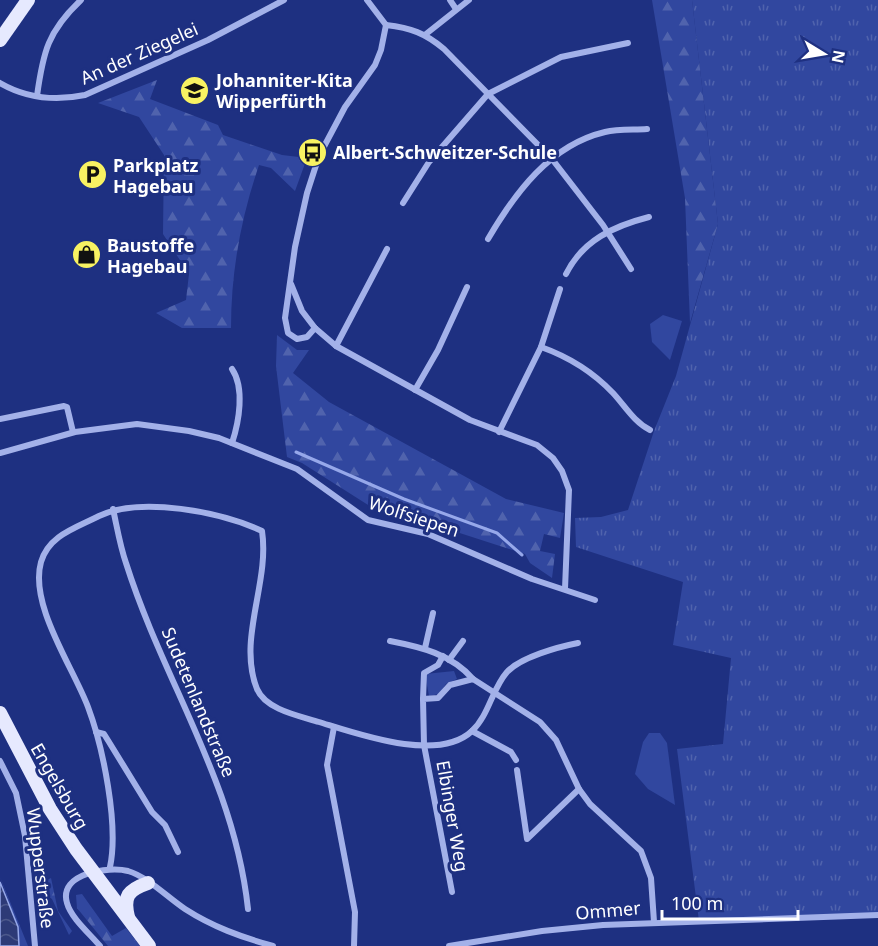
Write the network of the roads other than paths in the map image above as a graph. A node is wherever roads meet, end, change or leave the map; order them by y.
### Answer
1 (28, 0) edge
2 (81, 0) edge
3 (284, 0) edge
4 (367, 0) edge
5 (450, 0) edge
6 (469, 0) edge
7 (456, 9) junction
8 (386, 25) junction
9 (426, 34) junction
10 (0, 40) edge
11 (628, 42) dead end
12 (0, 82) edge
13 (488, 94) junction
14 (37, 96) junction
15 (647, 129) dead end
16 (552, 159) junction
17 (403, 203) dead end
18 (649, 217) dead end
19 (607, 231) junction
20 (488, 238) dead end
21 (387, 249) dead end
22 (631, 269) dead end
23 (566, 274) dead end
24 (291, 284) junction
25 (467, 287) dead end
26 (560, 289) dead end
27 (315, 328) junction
28 (336, 346) junction
29 (542, 347) junction
30 (232, 369) dead end
31 (415, 390) junction
32 (0, 419) edge
33 (650, 430) dead end
34 (73, 432) junction
35 (499, 432) junction
36 (232, 443) junction
37 (0, 453) edge
38 (113, 509) junction
39 (565, 590) junction
40 (595, 600) dead end
41 (433, 613) dead end
42 (464, 640) dead end
43 (390, 641) dead end
44 (578, 643) dead end
45 (425, 648) junction
46 (446, 658) junction
47 (472, 679) junction
48 (495, 694) junction
49 (423, 699) junction
50 (0, 713) edge
51 (334, 727) junction
52 (472, 731) junction
53 (96, 732) junction
54 (424, 745) junction
55 (516, 760) dead end
56 (0, 761) edge
57 (517, 770) dead end
58 (579, 789) junction
59 (178, 852) dead end
60 (110, 867) junction
61 (88, 874) junction
62 (148, 883) junction
63 (452, 892) dead end
64 (248, 909) dead end
65 (878, 915) edge
66 (129, 919) junction
67 (654, 922) junction
68 (35, 946) edge
69 (100, 946) edge
70 (149, 946) edge
71 (273, 946) edge
72 (354, 946) edge
73 (449, 946) edge

1 - 10 main road
2 - 14 street
3 - 14 street, An der Ziegelei
4 - 8 street
5 - 7 street
6 - 7 street
7 - 9 street
8 - 9 street
8 - 24 street
9 - 13 street
11 - 13 street
12 - 14 street, An der Ziegelei
13 - 16 street
13 - 17 street
15 - 16 street
16 - 19 street
16 - 20 street
18 - 19 street
19 - 22 street
19 - 23 street
21 - 28 street
24 - 27 street
24 - 27 street
25 - 31 street
26 - 29 street
27 - 28 street
28 - 31 street
29 - 33 street
29 - 35 street
30 - 36 street
31 - 35 street
32 - 34 street
34 - 36 street, Wolfsiepen
34 - 37 street, Wolfsiepen
35 - 39 street
36 - 39 street, Wolfsiepen
38 - 51 street
38 - 53 street
38 - 64 street, Sudetenlandstraße
39 - 40 street, Wolfsiepen
41 - 45 street
42 - 46 street, Elbinger Weg
43 - 45 street
44 - 48 street
45 - 46 street
46 - 47 street
46 - 49 street, Elbinger Weg
47 - 48 street
47 - 49 street
48 - 52 street
48 - 58 street
49 - 54 street, Elbinger Weg
50 - 61 main road, Engelsburg
51 - 54 street
51 - 72 street
52 - 54 street
52 - 55 street
53 - 59 street
53 - 60 street
54 - 63 street, Elbinger Weg
56 - 68 street, Wupperstraße
57 - 58 street
58 - 67 street
60 - 61 street
60 - 62 street
61 - 66 main road, Engelsburg
61 - 69 street
62 - 66 main road
62 - 71 street
65 - 67 street, Ommer
66 - 70 main road, Engelsburg
67 - 73 street, Ommer

